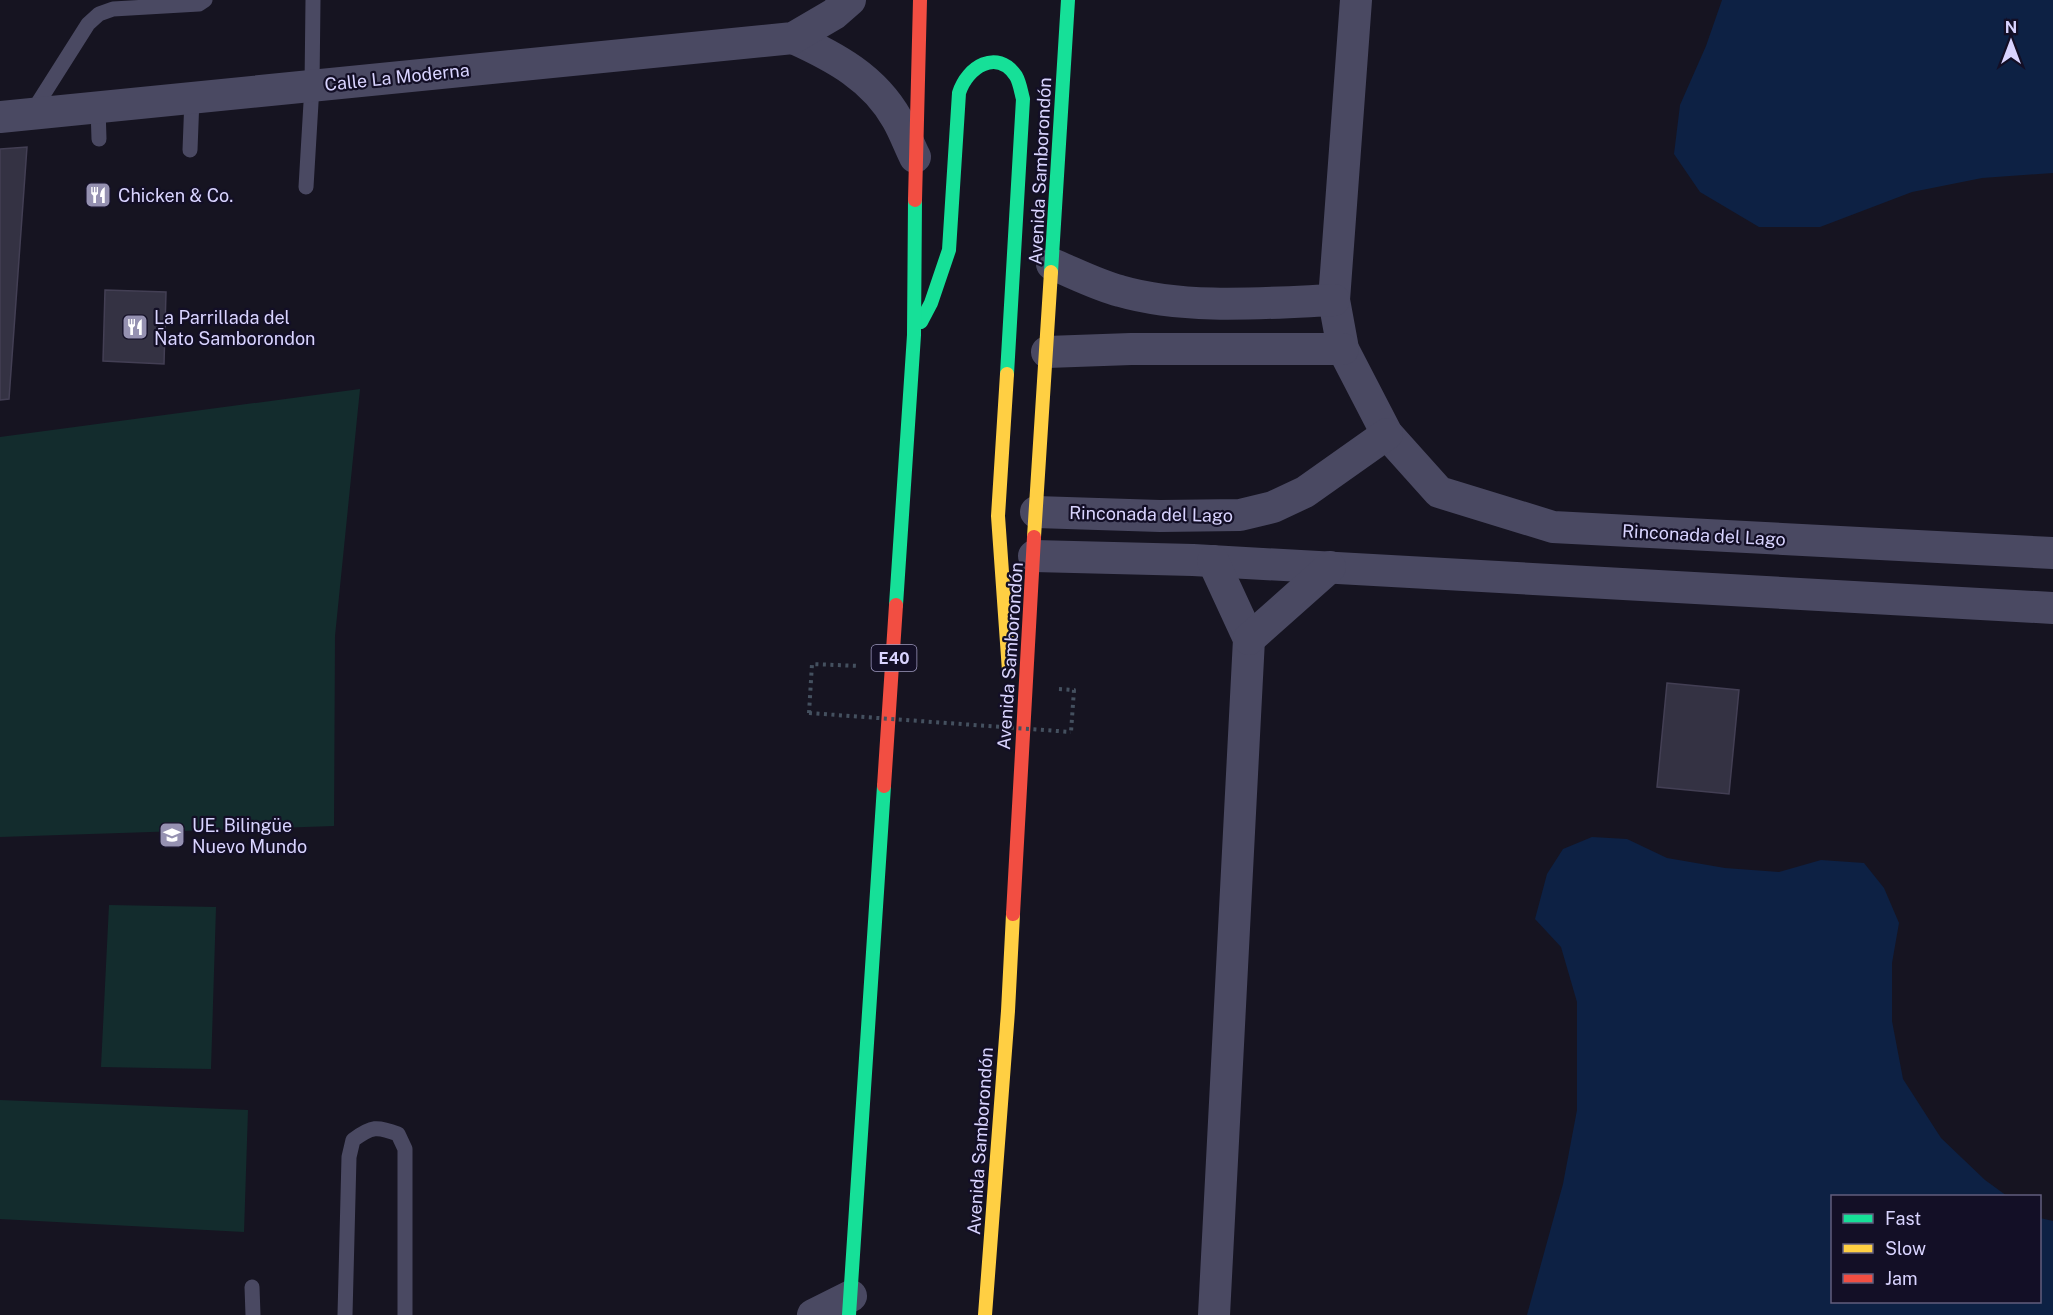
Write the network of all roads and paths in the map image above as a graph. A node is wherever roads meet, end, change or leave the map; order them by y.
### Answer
1 (205, 0) edge
2 (313, 0) edge
3 (850, 0) edge
4 (920, 0) edge
5 (1068, 0) edge
6 (1356, 0) edge
7 (794, 38) junction
8 (312, 86) junction
9 (192, 98) junction
10 (98, 108) junction
11 (31, 114) junction
12 (0, 117) edge
13 (99, 139) dead end
14 (190, 150) dead end
15 (915, 157) junction
16 (306, 187) dead end
17 (1052, 264) junction
18 (1157, 299) junction
19 (1334, 300) junction
20 (914, 335) junction
21 (1158, 349) junction
22 (1343, 349) junction
23 (1047, 352) junction
24 (1387, 434) junction
25 (1036, 512) junction
26 (2053, 553) edge
27 (1034, 556) junction
28 (1213, 561) junction
29 (1330, 567) junction
30 (2053, 608) edge
31 (1249, 639) junction
32 (893, 668) junction
33 (1074, 690) dead end
34 (1018, 816) junction
35 (252, 1287) dead end
36 (850, 1305) edge
37 (252, 1315) edge
38 (345, 1315) edge
39 (405, 1315) edge
40 (813, 1315) edge
41 (985, 1315) edge
42 (1214, 1315) edge

1 - 11 lane
2 - 8 lane
3 - 7 street, Calle La Moderna
4 - 15 highway, E40
5 - 17 highway, Avenida Samborondón
6 - 19 street, Rinconada del Lago
7 - 8 street, Calle La Moderna
7 - 15 street
8 - 9 street, Calle La Moderna
8 - 16 lane
9 - 10 street, Calle La Moderna
9 - 14 lane
10 - 11 street, Calle La Moderna
10 - 13 lane
11 - 12 street, Calle La Moderna
15 - 20 highway, E40
17 - 18 street
17 - 23 highway, Avenida Samborondón
18 - 19 street
18 - 21 street
19 - 22 street, Rinconada del Lago
20 - 32 highway, E40
20 - 34 highway
21 - 22 street
21 - 23 street
22 - 24 street, Rinconada del Lago
23 - 25 highway, Avenida Samborondón
24 - 25 street, Rinconada del Lago
24 - 26 street, Rinconada del Lago
25 - 27 highway, Avenida Samborondón
27 - 28 street
27 - 34 highway, Avenida Samborondón
28 - 29 street
28 - 31 street
29 - 30 street
29 - 31 street
31 - 42 street
32 - 33 path, bridge
32 - 36 highway, E40
34 - 41 highway, Avenida Samborondón
35 - 37 lane
36 - 40 street
38 - 39 lane

